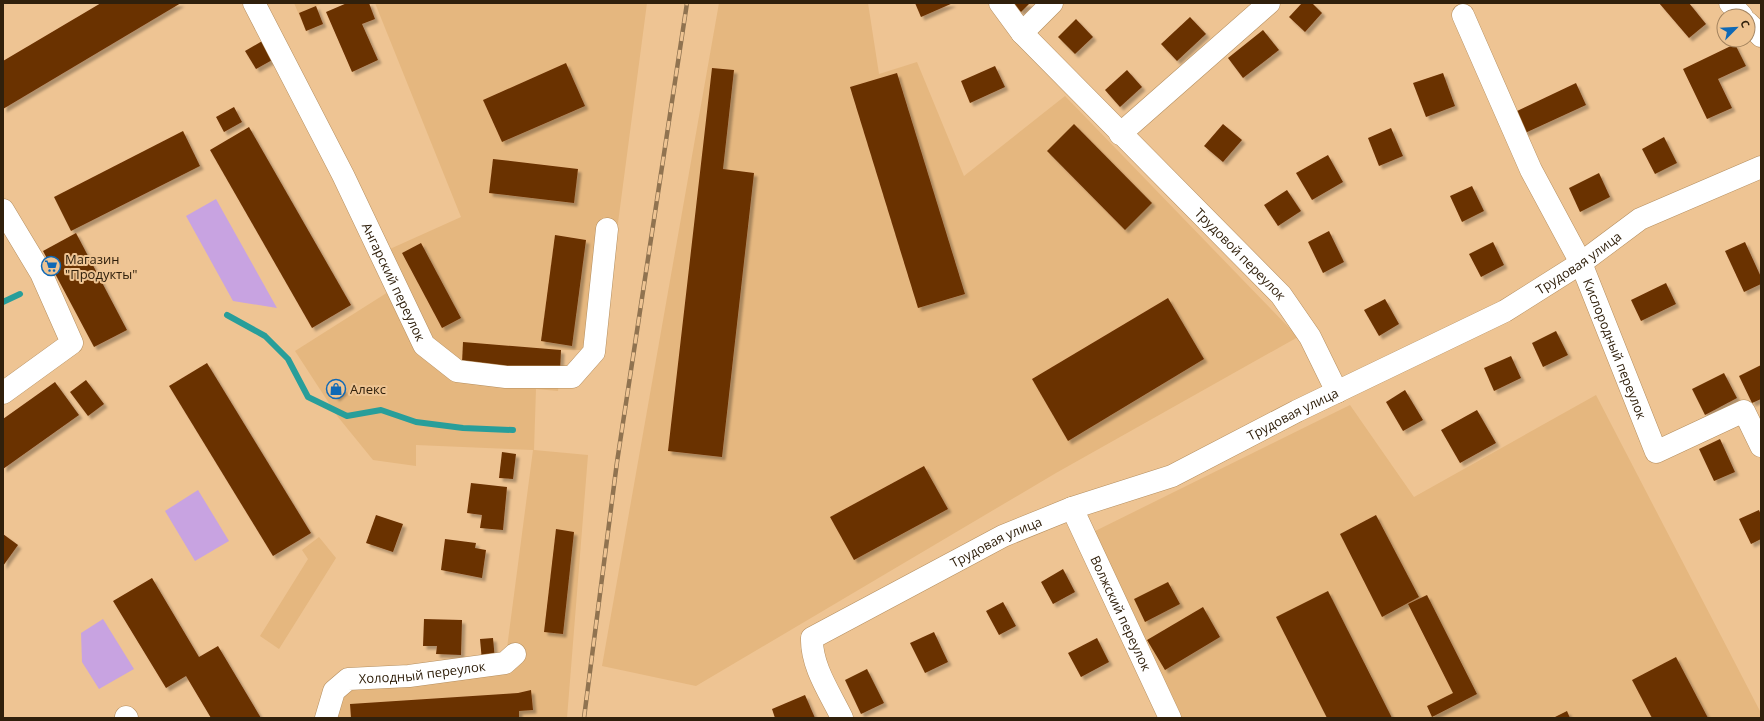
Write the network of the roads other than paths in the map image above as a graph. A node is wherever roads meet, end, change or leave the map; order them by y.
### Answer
1 (254, 3) edge
2 (1000, 3) edge
3 (1052, 3) edge
4 (1269, 3) edge
5 (1463, 15) dead end
6 (1022, 33) junction
7 (1120, 134) junction
8 (1761, 167) edge
9 (3, 210) edge
10 (607, 229) dead end
11 (1581, 263) junction
12 (1337, 392) junction
13 (3, 393) edge
14 (1761, 446) edge
15 (1072, 508) junction
16 (515, 654) dead end
17 (326, 718) edge
18 (842, 718) edge
19 (1170, 718) edge

1 - 10 street, Ангарский переулок
2 - 6 street, Трудовой переулок
3 - 6 street
4 - 7 street
5 - 11 street, Кислородный переулок
6 - 7 street, Трудовой переулок
7 - 12 street, Трудовой переулок
8 - 11 street, Трудовая улица
9 - 13 street
11 - 12 street, Трудовая улица
11 - 14 street, Кислородный переулок
12 - 15 street, Трудовая улица
15 - 18 street, Трудовая улица
15 - 19 street, Волжский переулок
16 - 17 street, Холодный переулок

